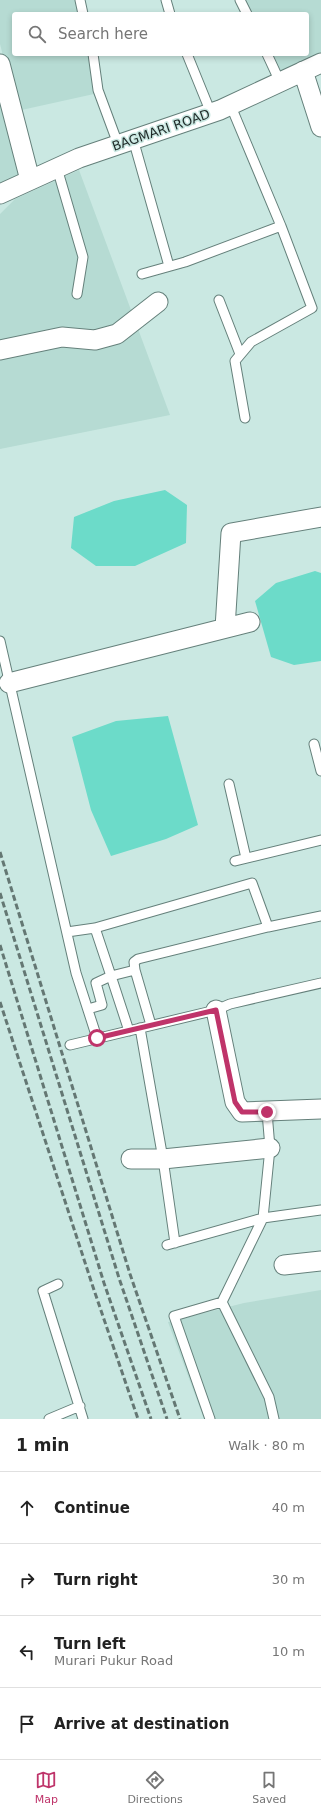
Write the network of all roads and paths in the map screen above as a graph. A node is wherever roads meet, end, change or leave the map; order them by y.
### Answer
1 (80, 0) edge
2 (166, 0) edge
3 (240, 0) edge
4 (83, 12) edge
5 (169, 12) edge
6 (246, 12) edge
7 (93, 56) edge
8 (188, 56) edge
9 (269, 56) edge
10 (321, 63) edge
11 (0, 64) edge
12 (303, 71) junction
13 (280, 82) junction
14 (230, 104) junction
15 (211, 113) junction
16 (321, 128) edge
17 (126, 142) junction
18 (57, 168) junction
19 (30, 180) junction
20 (0, 194) edge
21 (281, 226) junction
22 (170, 266) junction
23 (142, 274) dead end
24 (77, 294) dead end
25 (219, 300) dead end
26 (158, 302) dead end
27 (0, 350) edge
28 (240, 354) junction
29 (245, 418) dead end
30 (321, 517) edge
31 (250, 622) dead end
32 (225, 628) junction
33 (0, 641) edge
34 (9, 682) junction
35 (314, 744) dead end
36 (321, 771) edge
37 (229, 784) dead end
38 (321, 840) edge
39 (246, 858) junction
40 (235, 862) dead end
41 (321, 916) edge
42 (268, 927) junction
43 (95, 928) junction
44 (67, 932) junction
45 (135, 970) junction
46 (111, 976) junction
47 (321, 983) edge
48 (88, 1009) junction
49 (216, 1010) junction
50 (151, 1025) junction
51 (140, 1028) junction
52 (129, 1031) junction
53 (97, 1038) junction
54 (70, 1045) dead end
55 (321, 1109) edge
56 (267, 1112) junction
57 (270, 1148) junction
58 (131, 1159) dead end
59 (163, 1159) junction
60 (321, 1210) edge
61 (263, 1218) junction
62 (321, 1261) edge
63 (284, 1265) dead end
64 (58, 1284) dead end
65 (222, 1302) junction
66 (80, 1406) junction
67 (49, 1419) edge
68 (83, 1419) edge
69 (210, 1419) edge
70 (274, 1419) edge

1 - 4 lane
2 - 5 lane
3 - 6 lane
7 - 17 lane
8 - 15 lane
9 - 13 lane
10 - 12 street, BAGMARI ROAD
11 - 19 street
12 - 13 street, BAGMARI ROAD
12 - 16 street
13 - 14 street, BAGMARI ROAD
14 - 15 street, BAGMARI ROAD
14 - 21 lane
15 - 17 street, BAGMARI ROAD
17 - 18 street, BAGMARI ROAD
17 - 22 lane
18 - 19 street, BAGMARI ROAD
18 - 24 lane
19 - 20 street, BAGMARI ROAD
21 - 22 lane
21 - 28 lane
22 - 23 lane
25 - 28 lane
26 - 27 street
28 - 29 lane
30 - 32 street
31 - 32 street
32 - 34 street
33 - 34 lane
34 - 44 lane
35 - 36 lane
37 - 39 lane
38 - 39 lane
39 - 40 lane
41 - 42 lane
42 - 43 lane
42 - 45 lane
43 - 44 lane
43 - 46 lane
44 - 48 lane
45 - 46 lane
45 - 50 lane
46 - 48 lane
46 - 52 lane
47 - 49 lane
48 - 53 lane
49 - 50 lane
49 - 56 street
50 - 51 lane
51 - 52 lane
51 - 59 lane
52 - 53 lane
53 - 54 lane
55 - 56 street
56 - 57 lane
57 - 59 street
57 - 61 lane
58 - 59 street
59 - 61 lane
60 - 61 lane
61 - 65 lane
62 - 63 street
64 - 66 lane
65 - 69 lane
65 - 70 lane
66 - 67 lane
66 - 68 lane

